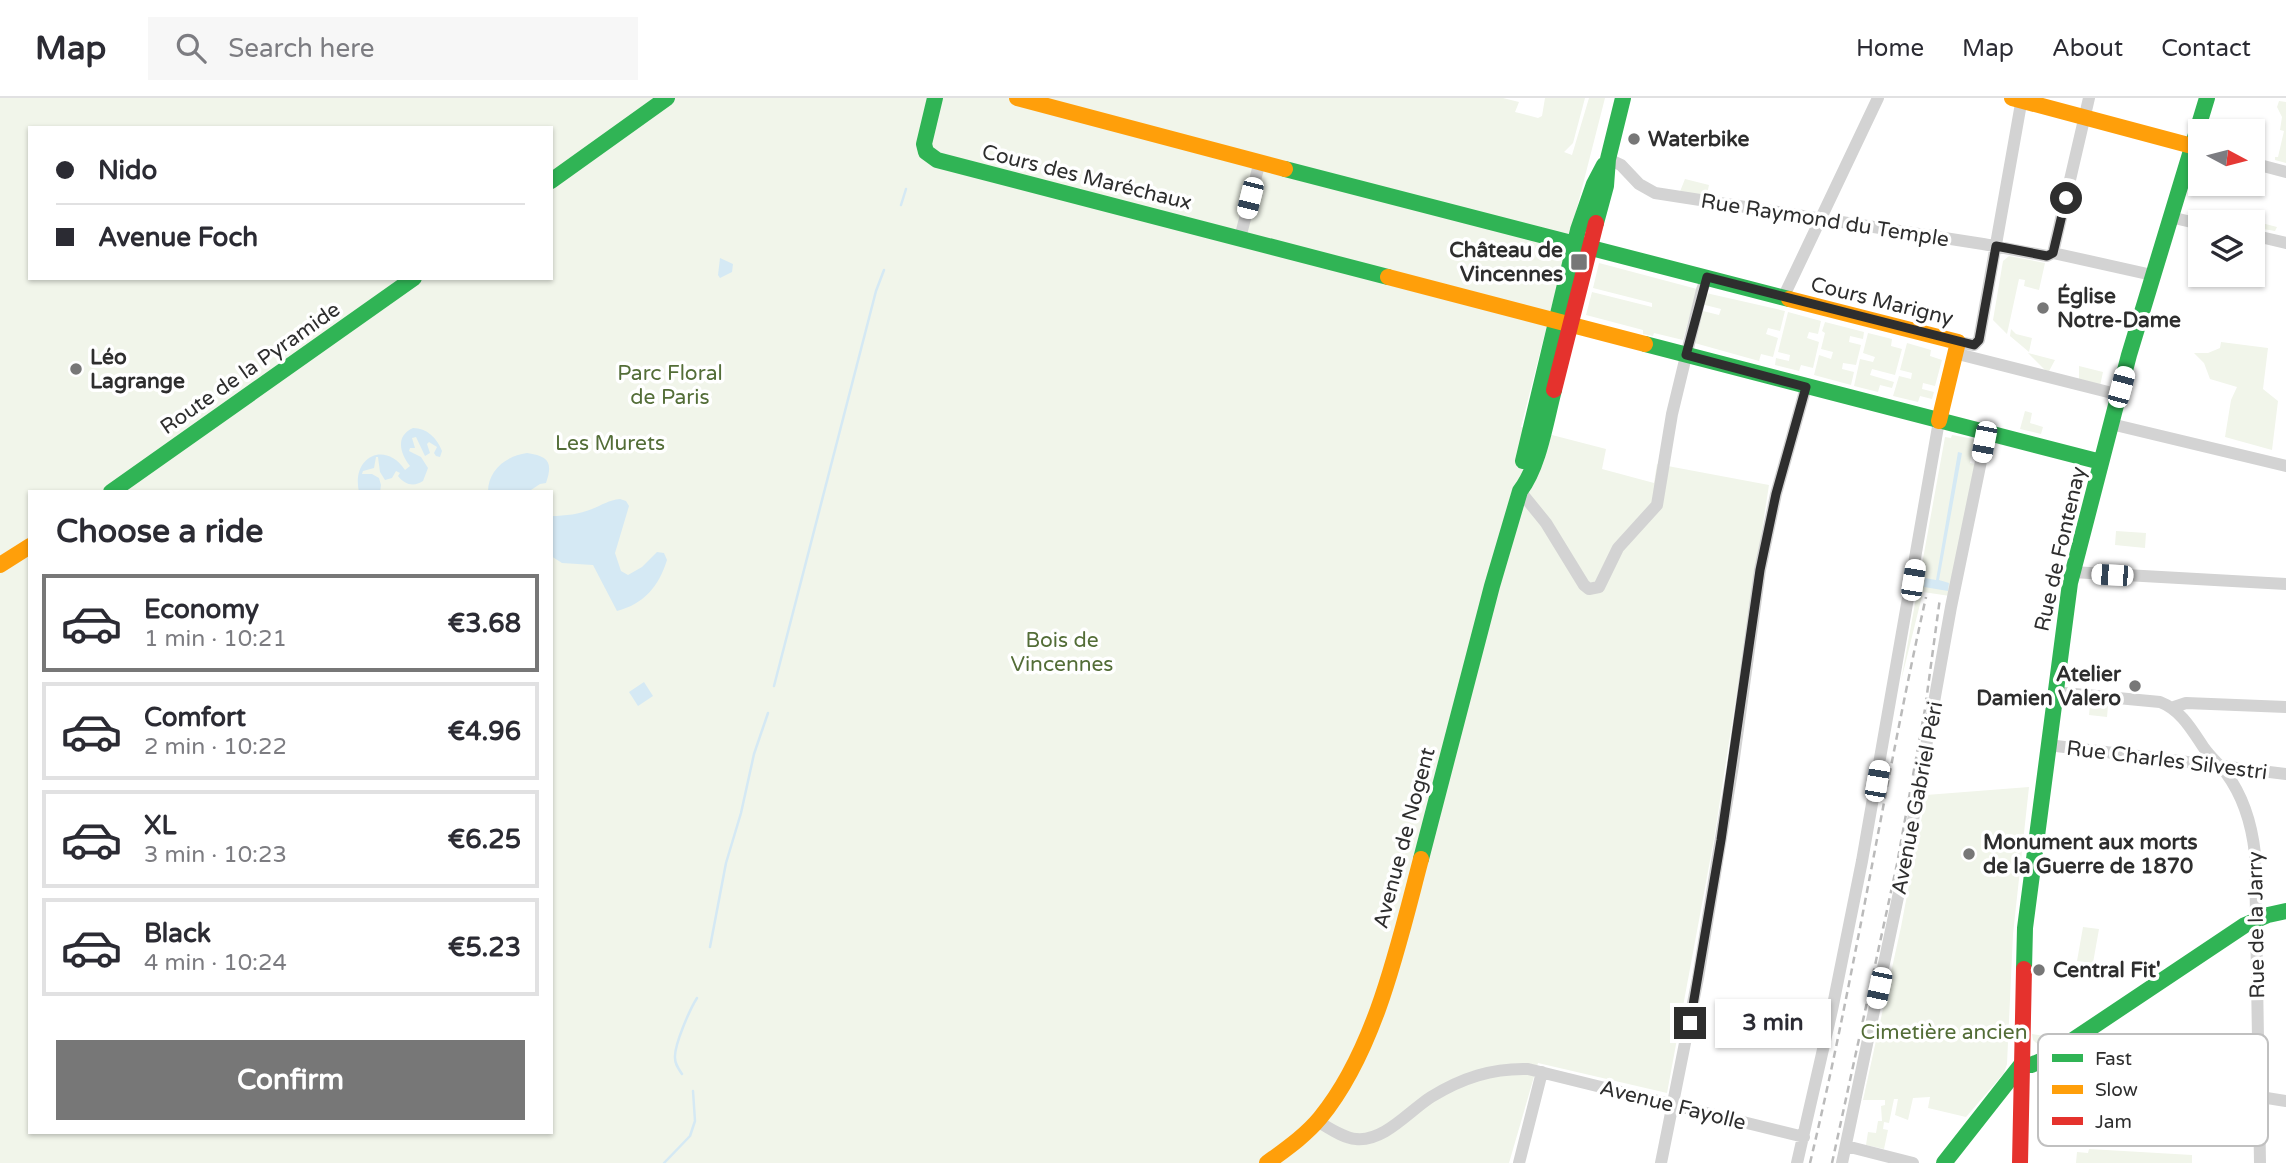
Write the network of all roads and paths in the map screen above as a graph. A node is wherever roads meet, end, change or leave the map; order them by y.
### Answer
1 (667, 98) edge
2 (935, 98) edge
3 (1017, 98) edge
4 (1623, 98) edge
5 (1878, 98) edge
6 (2089, 98) edge
7 (2207, 98) edge
8 (2019, 99) edge
9 (2084, 117) junction
10 (2202, 119) edge
11 (2188, 146) edge
12 (1608, 159) junction
13 (1260, 161) junction
14 (2265, 166) edge
15 (2188, 169) edge
16 (2286, 172) edge
17 (553, 180) edge
18 (2170, 217) junction
19 (1821, 218) junction
20 (2188, 221) edge
21 (1240, 238) junction
22 (2265, 238) edge
23 (2286, 243) edge
24 (1578, 245) junction
25 (1996, 246) junction
26 (2060, 258) junction
27 (2152, 275) junction
28 (1707, 277) junction
29 (411, 280) edge
30 (1783, 298) junction
31 (1558, 322) junction
32 (1958, 348) junction
33 (1686, 355) junction
34 (1806, 387) junction
35 (2112, 393) dead end
36 (1939, 421) junction
37 (2111, 424) junction
38 (1987, 432) junction
39 (2101, 462) junction
40 (2286, 466) edge
41 (114, 490) edge
42 (1520, 491) junction
43 (28, 547) edge
44 (0, 565) edge
45 (2072, 572) junction
46 (2286, 584) edge
47 (2054, 692) junction
48 (2174, 707) junction
49 (2286, 707) edge
50 (2048, 745) junction
51 (2220, 766) junction
52 (2286, 774) edge
53 (2286, 911) edge
54 (2256, 919) junction
55 (2080, 1034) edge
56 (2258, 1034) edge
57 (2022, 1043) junction
58 (2038, 1055) edge
59 (2038, 1061) edge
60 (2021, 1065) junction
61 (1542, 1072) junction
62 (2268, 1097) edge
63 (2286, 1101) edge
64 (1673, 1105) junction
65 (1317, 1121) junction
66 (1804, 1137) junction
67 (1846, 1146) junction
68 (1268, 1163) edge
69 (1519, 1163) edge
70 (1661, 1163) edge
71 (1797, 1163) edge
72 (1842, 1163) edge
73 (1913, 1163) edge
74 (1944, 1163) edge
75 (2020, 1163) edge

1 - 17 street
2 - 21 street, Cours des Maréchaux
3 - 13 street
4 - 12 street, Avenue de Nogent
5 - 19 street
6 - 9 street
7 - 10 street, Rue de Fontenay
8 - 9 street
8 - 25 street
9 - 11 street
9 - 26 street
12 - 19 street, Rue Raymond du Temple
12 - 24 street, Avenue de Nogent
13 - 21 street
13 - 24 street
14 - 16 street
15 - 18 street, Rue de Fontenay
18 - 20 street
18 - 27 street, Rue de Fontenay
19 - 25 street, Rue Raymond du Temple
19 - 30 street
21 - 31 street, Cours des Maréchaux
22 - 23 street
24 - 28 street, Cours Marigny
24 - 31 street, Avenue de Nogent
25 - 26 street, Rue Raymond du Temple
25 - 32 street
26 - 27 street, Rue Raymond du Temple
27 - 37 street, Rue de Fontenay
28 - 30 street, Cours Marigny
28 - 33 street
29 - 41 street, Route de la Pyramide
30 - 32 street, Cours Marigny
31 - 33 street
31 - 42 street, Avenue de Nogent
32 - 35 street
32 - 36 street, Cours Marigny
33 - 34 street
33 - 42 street
34 - 36 street
34 - 64 street
36 - 38 street
36 - 66 street
37 - 39 street, Rue de Fontenay
37 - 40 street
38 - 39 street
38 - 67 street, Avenue Gabriel Péri
39 - 45 street, Rue de Fontenay
42 - 65 street, Avenue de Nogent
43 - 44 street
45 - 46 street
45 - 47 street, Rue de Fontenay
47 - 48 street
47 - 50 street, Rue de Fontenay
48 - 49 street
48 - 51 street, Rue de la Jarry
50 - 51 street, Rue Charles Silvestri
50 - 57 street, Rue de Fontenay
51 - 52 street, Rue Charles Silvestri
51 - 54 street, Rue de la Jarry
53 - 54 street
54 - 55 street
54 - 56 street, Rue de la Jarry
57 - 58 street
57 - 60 street, Rue de Fontenay
59 - 60 street
60 - 74 street
60 - 75 street, Rue de Fontenay
61 - 64 street, Avenue Fayolle
61 - 65 street, Avenue Fayolle
61 - 69 street
62 - 63 street
64 - 66 street, Avenue Fayolle
64 - 70 street
65 - 68 street, Avenue de Nogent
66 - 71 street
67 - 72 street, Avenue Gabriel Péri
67 - 73 street

